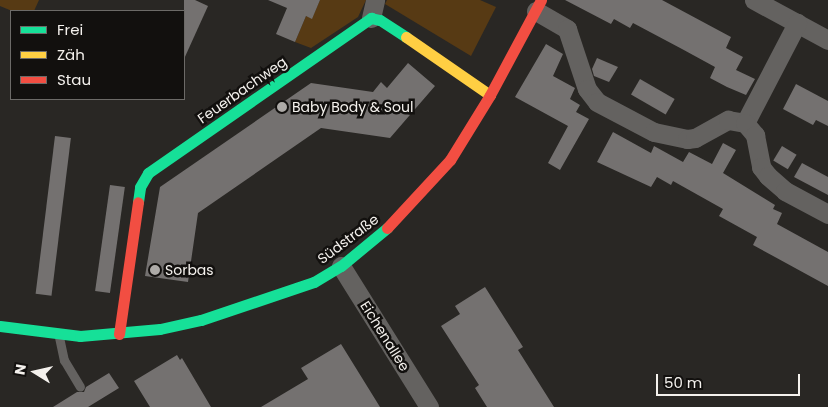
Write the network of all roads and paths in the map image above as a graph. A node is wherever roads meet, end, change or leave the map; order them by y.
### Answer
1 (754, 0) edge
2 (538, 5) edge
3 (373, 9) edge
4 (797, 24) junction
5 (828, 40) edge
6 (490, 95) junction
7 (745, 123) junction
8 (828, 214) edge
9 (341, 266) junction
10 (0, 326) edge
11 (59, 334) junction
12 (119, 334) junction
13 (80, 387) dead end
14 (429, 407) edge

1 - 4 street
2 - 6 street, Südstraße
2 - 7 street
3 - 6 street, Feuerbachweg
3 - 12 street, Feuerbachweg
4 - 5 street
4 - 7 street
6 - 9 street, Südstraße
7 - 8 street
9 - 12 street, Südstraße
9 - 14 street, Eichenallee
10 - 11 street, Südstraße
11 - 12 street, Südstraße
11 - 13 lane

